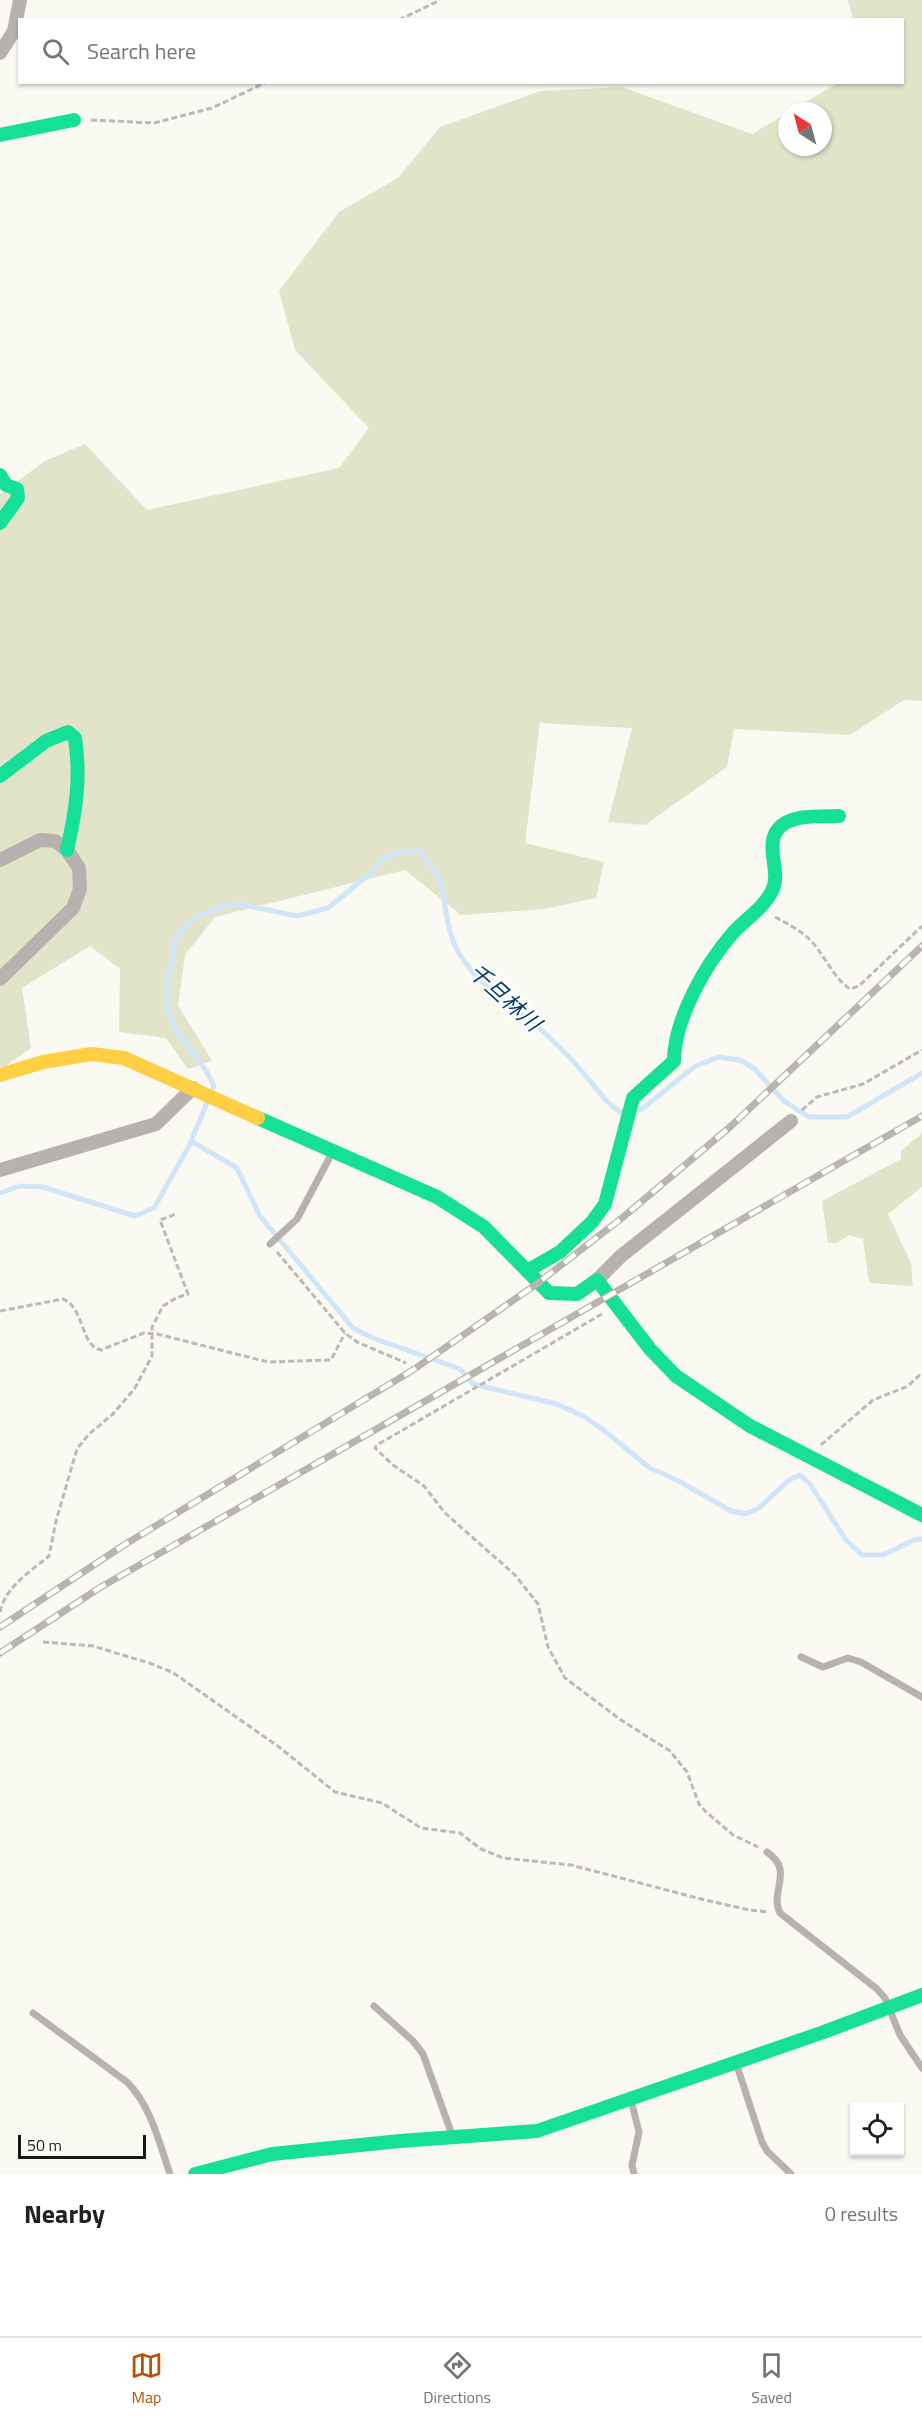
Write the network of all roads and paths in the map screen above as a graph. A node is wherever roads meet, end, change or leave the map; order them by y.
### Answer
1 (20, 0) edge
2 (440, 0) edge
3 (403, 18) edge
4 (0, 53) edge
5 (263, 84) edge
6 (74, 120) joint
7 (0, 135) edge
8 (0, 475) edge
9 (0, 523) edge
10 (0, 776) edge
11 (839, 816) dead end
12 (67, 849) junction
13 (0, 860) edge
14 (757, 909) junction
15 (922, 926) edge
16 (0, 979) edge
17 (922, 1050) edge
18 (0, 1075) edge
19 (196, 1090) junction
20 (791, 1121) joint
21 (334, 1151) junction
22 (0, 1170) edge
23 (176, 1214) dead end
24 (270, 1244) joint
25 (527, 1271) junction
26 (597, 1280) junction
27 (621, 1310) junction
28 (0, 1311) edge
29 (345, 1333) junction
30 (151, 1334) junction
31 (406, 1363) dead end
32 (922, 1373) edge
33 (812, 1458) junction
34 (922, 1515) edge
35 (0, 1612) edge
36 (43, 1642) dead end
37 (801, 1657) dead end
38 (922, 1697) edge
39 (767, 1852) joint
40 (780, 1913) junction
41 (922, 1995) edge
42 (374, 2006) dead end
43 (888, 2008) junction
44 (33, 2013) dead end
45 (736, 2062) junction
46 (922, 2068) edge
47 (631, 2097) junction
48 (450, 2138) junction
49 (170, 2174) edge
50 (195, 2174) edge
51 (634, 2174) edge
52 (791, 2174) edge

1 - 4 street
2 - 3 path
5 - 6 path
6 - 7 street
8 - 9 street
10 - 12 street
11 - 14 street
12 - 13 street
12 - 16 street
14 - 15 path
14 - 25 street
17 - 20 path
18 - 19 street
19 - 21 street
19 - 22 street
20 - 26 street
21 - 24 lane
21 - 25 street
23 - 30 path
24 - 29 path
25 - 26 street
26 - 27 street
27 - 33 street
27 - 39 path
28 - 30 path
29 - 30 path
29 - 31 path
30 - 35 path
32 - 33 path
33 - 34 street
36 - 40 path
37 - 38 lane
39 - 40 lane
40 - 43 lane
41 - 43 street
42 - 48 lane
43 - 45 street
43 - 46 lane
44 - 49 lane
45 - 47 street
45 - 52 lane
47 - 48 street
47 - 51 lane
48 - 50 street

